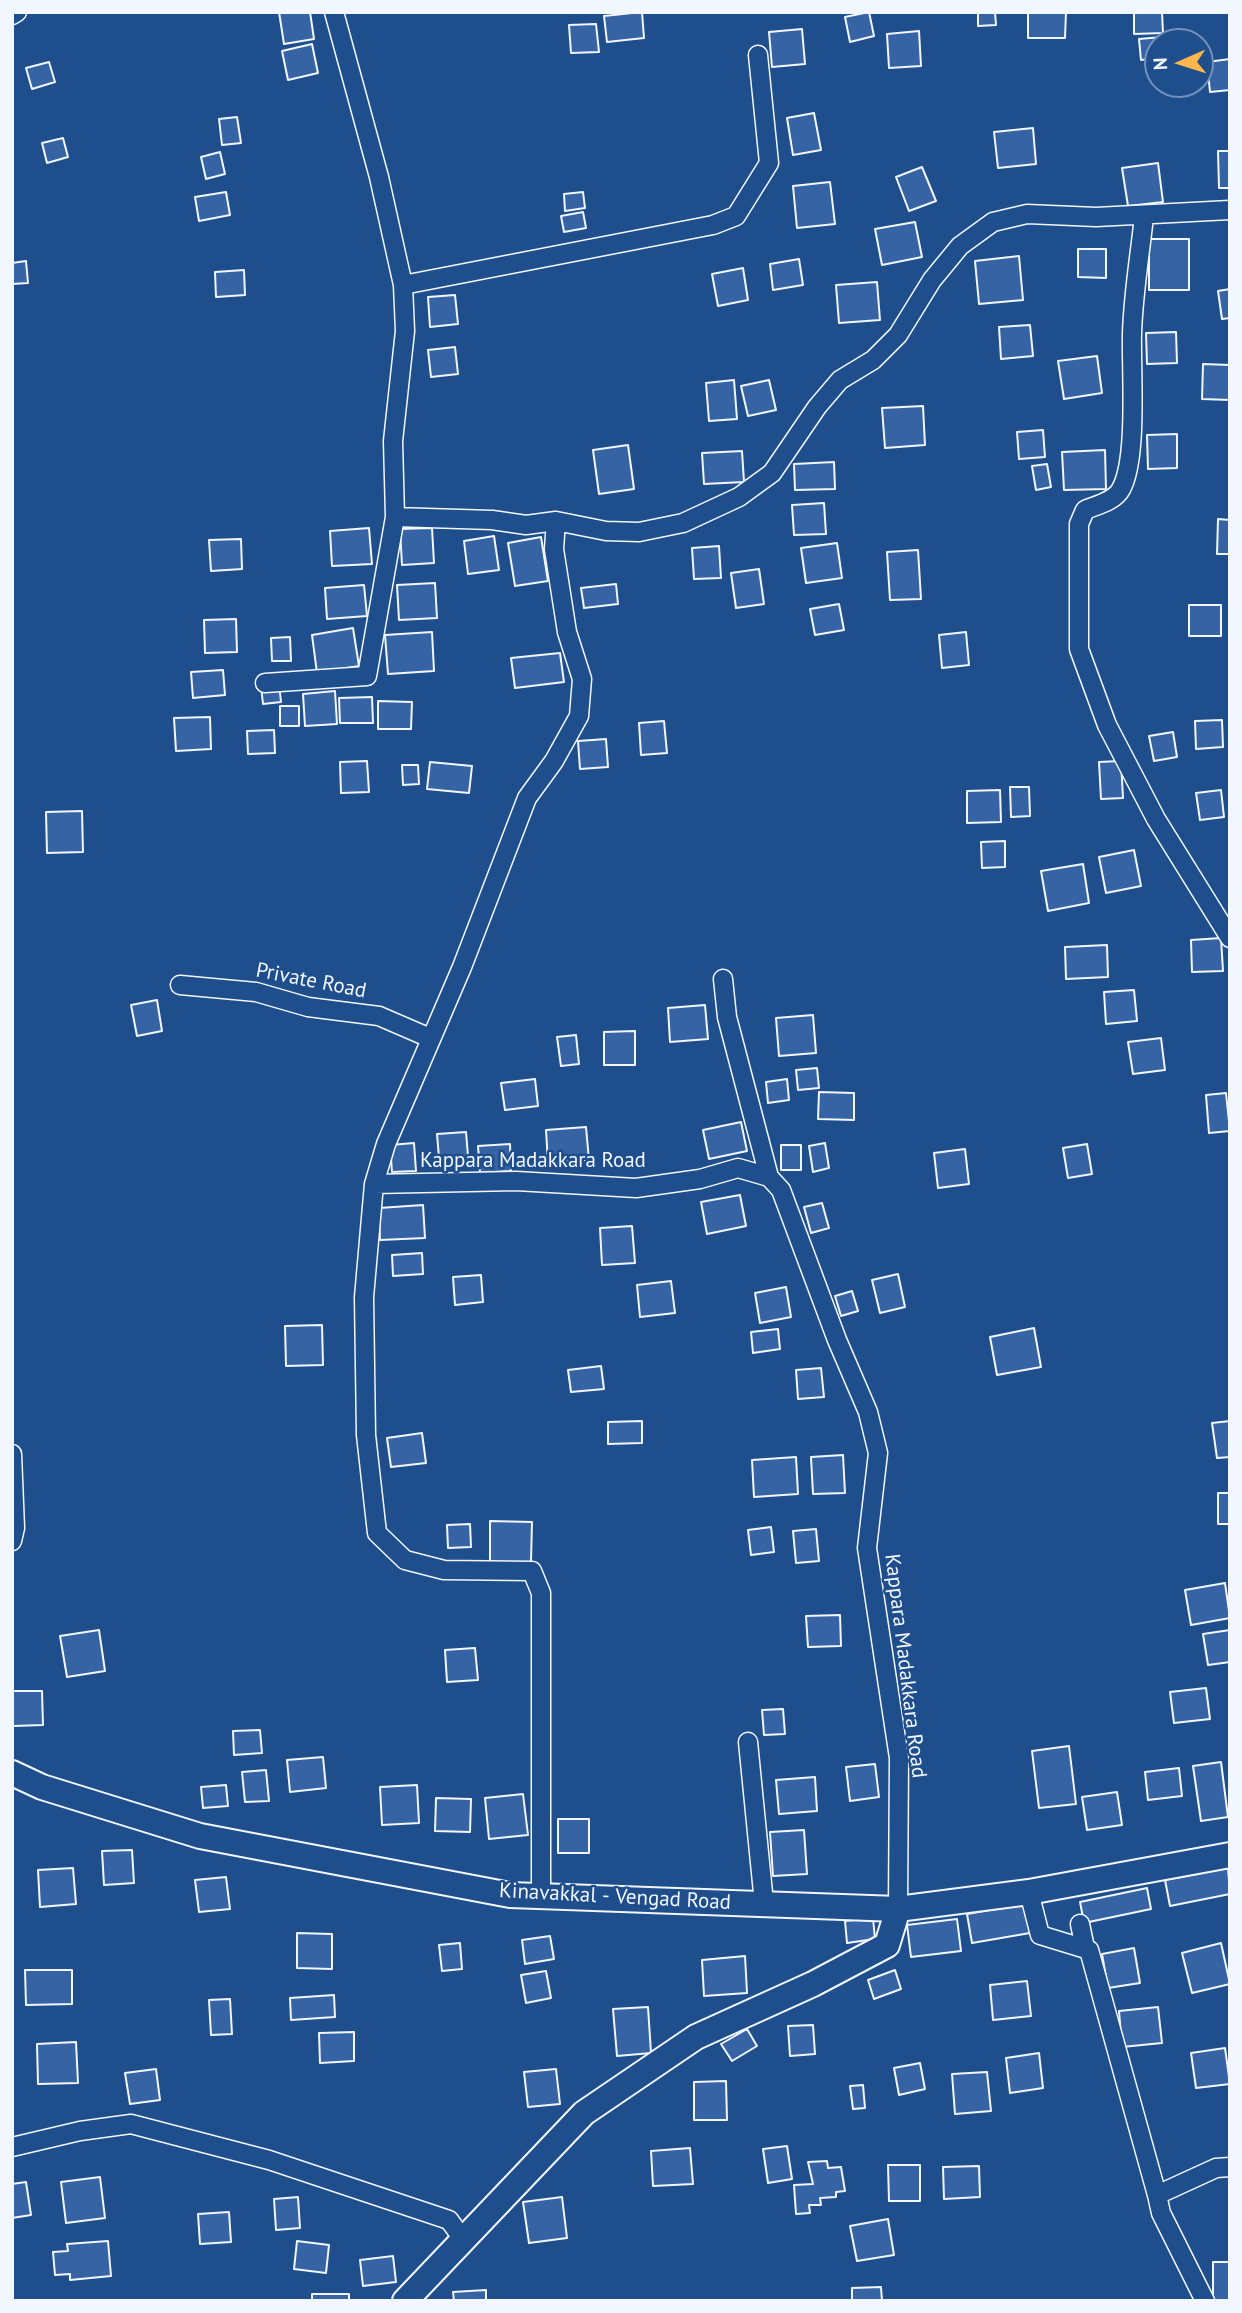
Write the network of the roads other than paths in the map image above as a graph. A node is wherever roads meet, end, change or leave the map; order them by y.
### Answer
1 (18, 12) edge
2 (334, 12) edge
3 (12, 15) edge
4 (758, 55) dead end
5 (1230, 210) edge
6 (1144, 216) junction
7 (403, 285) junction
8 (395, 517) junction
9 (556, 521) junction
10 (265, 683) dead end
11 (1230, 937) edge
12 (723, 979) dead end
13 (180, 985) dead end
14 (430, 1038) junction
15 (769, 1177) junction
16 (374, 1184) junction
17 (12, 1454) edge
18 (12, 1541) edge
19 (748, 1742) dead end
20 (12, 1773) edge
21 (1230, 1855) edge
22 (1029, 1892) junction
23 (541, 1896) junction
24 (764, 1903) junction
25 (898, 1909) junction
26 (1080, 1924) dead end
27 (1085, 1948) junction
28 (12, 2147) edge
29 (1230, 2167) edge
30 (1157, 2195) junction
31 (463, 2239) junction
32 (405, 2301) edge
33 (1205, 2301) edge

1 - 3 street
2 - 7 street
4 - 7 street
5 - 6 street
6 - 9 street
6 - 11 street
7 - 8 street
8 - 9 street
8 - 10 street
9 - 14 street
12 - 15 street
13 - 14 street, Private Road
14 - 16 street
15 - 16 street, Kappara Madakkara Road
15 - 25 street, Kappara Madakkara Road
16 - 23 street
17 - 18 street
19 - 24 street
20 - 23 main road, Kinavakkal - Vengad Road
21 - 22 main road, Kinavakkal - Vengad Road
22 - 25 main road, Kinavakkal - Vengad Road
22 - 27 street
23 - 24 main road, Kinavakkal - Vengad Road
24 - 25 main road, Kinavakkal - Vengad Road
25 - 31 main road
26 - 27 street
27 - 30 street
28 - 31 street
29 - 30 street
30 - 33 street
31 - 32 main road

